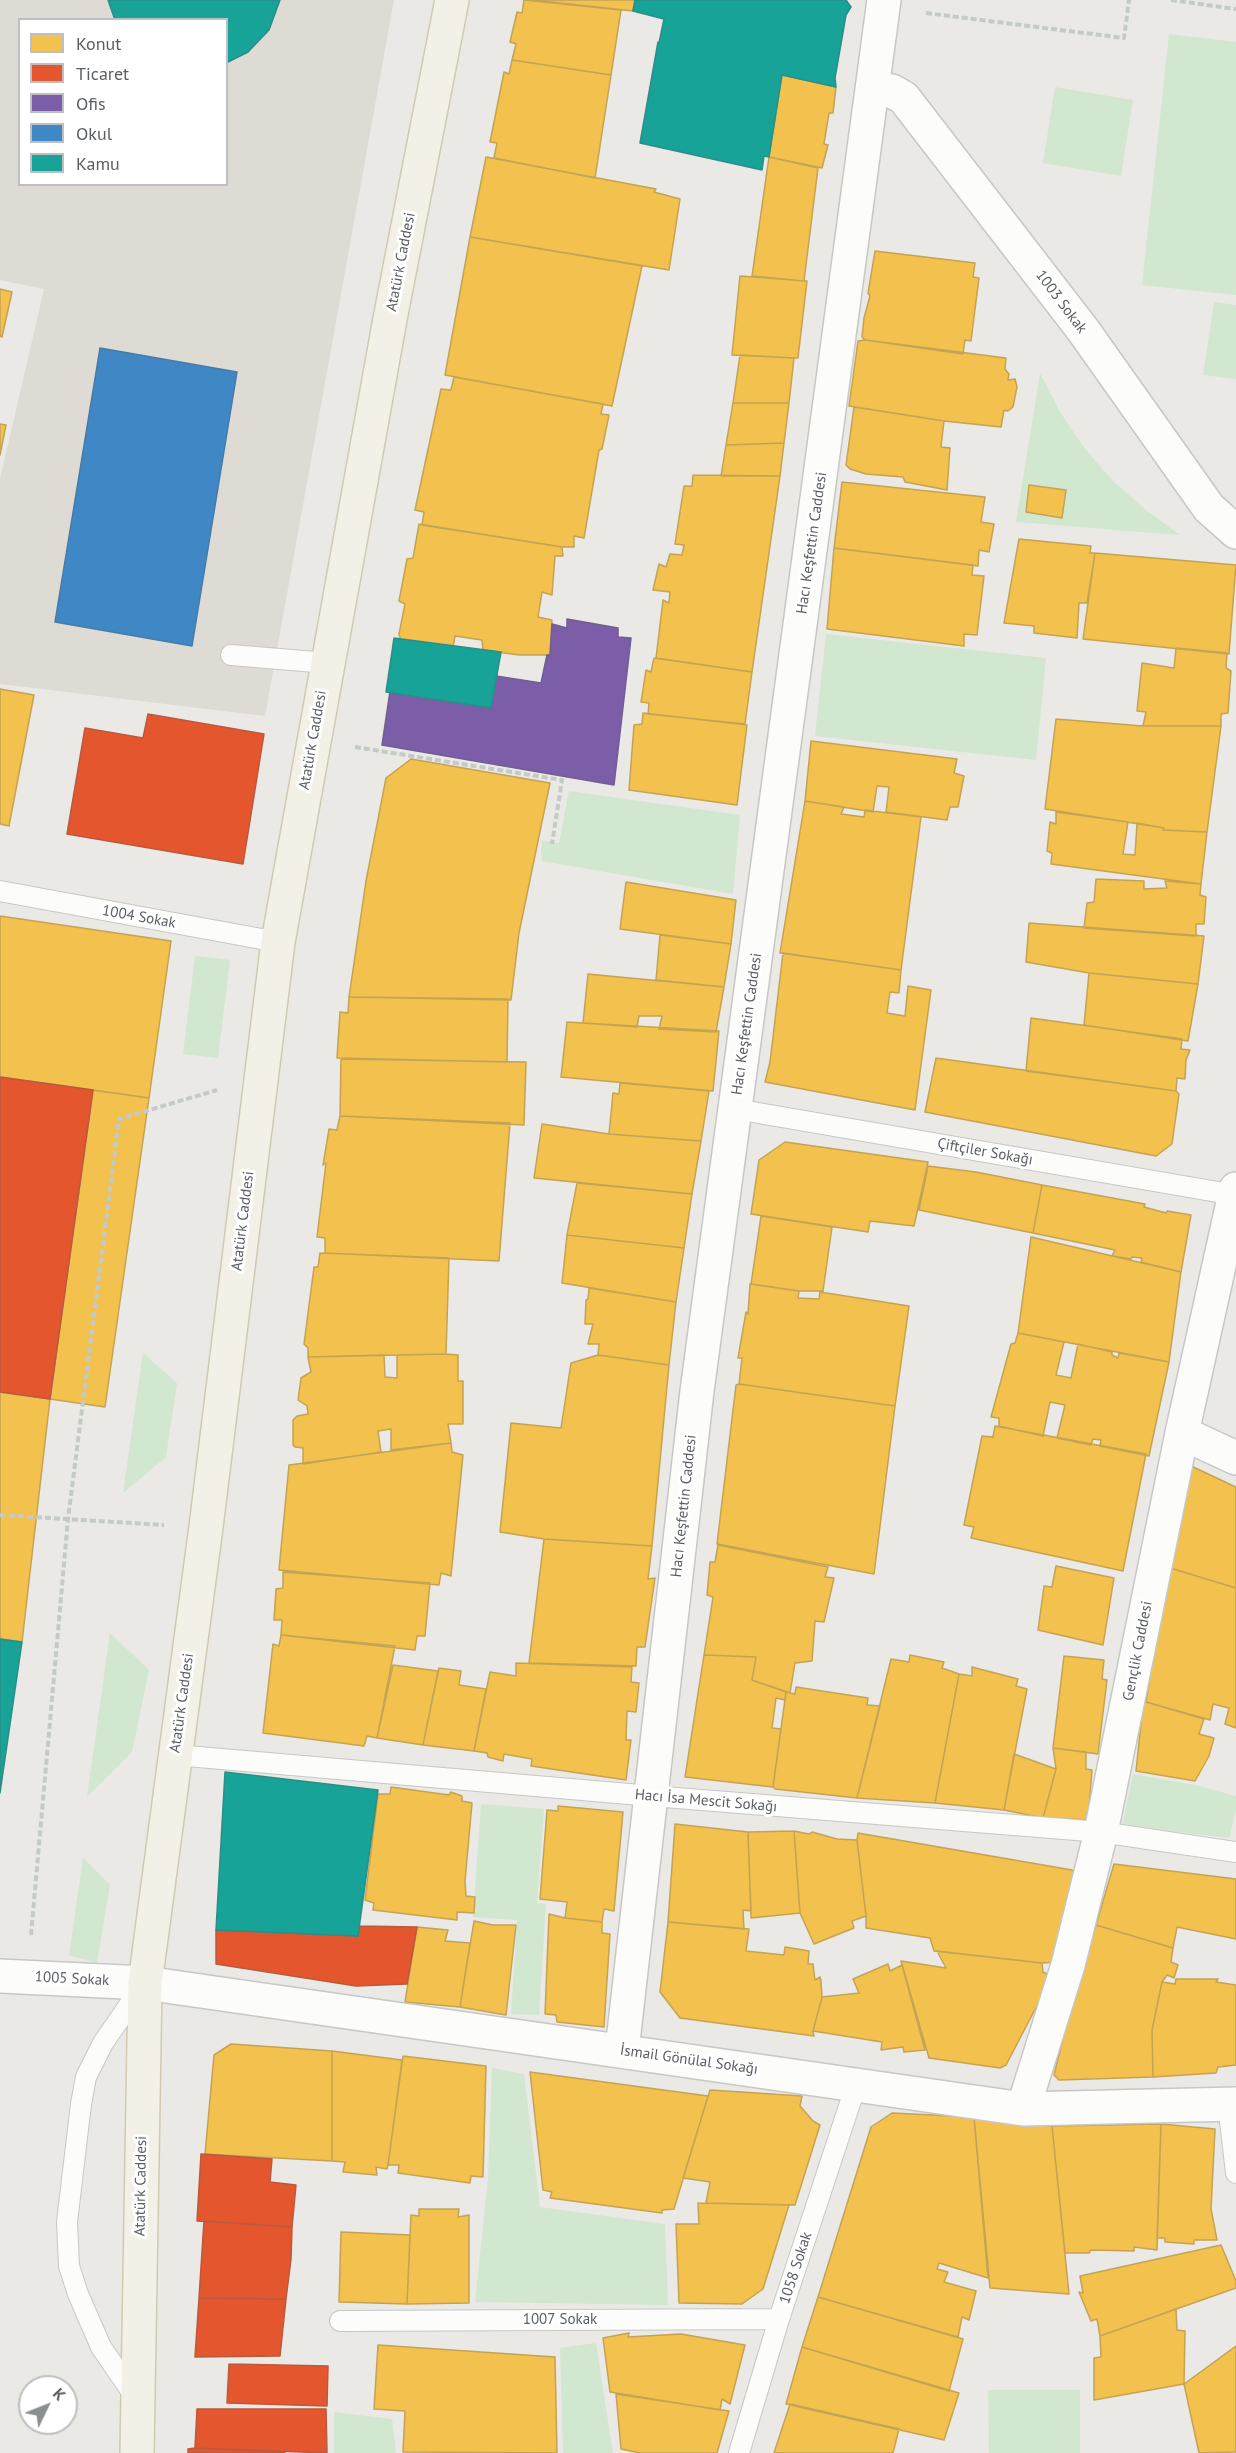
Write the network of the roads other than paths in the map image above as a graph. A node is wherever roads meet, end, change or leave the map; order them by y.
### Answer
1 (452, 0) edge
2 (884, 4) edge
3 (874, 87) junction
4 (1236, 532) edge
5 (231, 655) dead end
6 (328, 663) junction
7 (0, 891) edge
8 (278, 942) junction
9 (735, 1109) junction
10 (1235, 1192) edge
11 (1182, 1433) junction
12 (1236, 1458) edge
13 (175, 1755) junction
14 (652, 1796) junction
15 (1101, 1832) junction
16 (1236, 1852) edge
17 (14, 1976) edge
18 (145, 1983) junction
19 (622, 2050) junction
20 (856, 2085) junction
21 (1232, 2104) edge
22 (1023, 2109) junction
23 (1236, 2173) edge
24 (779, 2319) junction
25 (340, 2321) dead end
26 (138, 2401) junction
27 (137, 2453) edge
28 (740, 2453) edge

1 - 6 main road, Atatürk Caddesi
2 - 3 street, Hacı Keşfettin Caddesi
3 - 4 street, 1003 Sokak
3 - 9 street, Hacı Keşfettin Caddesi
5 - 6 lane
6 - 8 main road, Atatürk Caddesi
7 - 8 lane, 1004 Sokak
8 - 13 main road, Atatürk Caddesi
9 - 10 lane, Çiftçiler Sokağı
9 - 14 street, Hacı Keşfettin Caddesi
10 - 11 street, Gençlik Caddesi
11 - 12 street
11 - 15 street, Gençlik Caddesi
13 - 14 lane, Hacı İsa Mescit Sokağı
13 - 18 main road, Atatürk Caddesi
14 - 15 lane, Hacı İsa Mescit Sokağı
14 - 19 street, Hacı Keşfettin Caddesi
15 - 16 lane, Hacı İsa Mescit Sokağı
15 - 22 street, Gençlik Caddesi
17 - 18 street, 1005 Sokak
18 - 19 street, İsmail Gönülal Sokağı
18 - 26 main road, Atatürk Caddesi
18 - 26 lane
19 - 20 street, İsmail Gönülal Sokağı
20 - 22 street, İsmail Gönülal Sokağı
20 - 24 lane, 1058 Sokak
21 - 22 street, İsmail Gönülal Sokağı
21 - 23 lane
24 - 25 lane, 1007 Sokak
24 - 28 lane, 1058 Sokak
26 - 27 main road, Atatürk Caddesi

